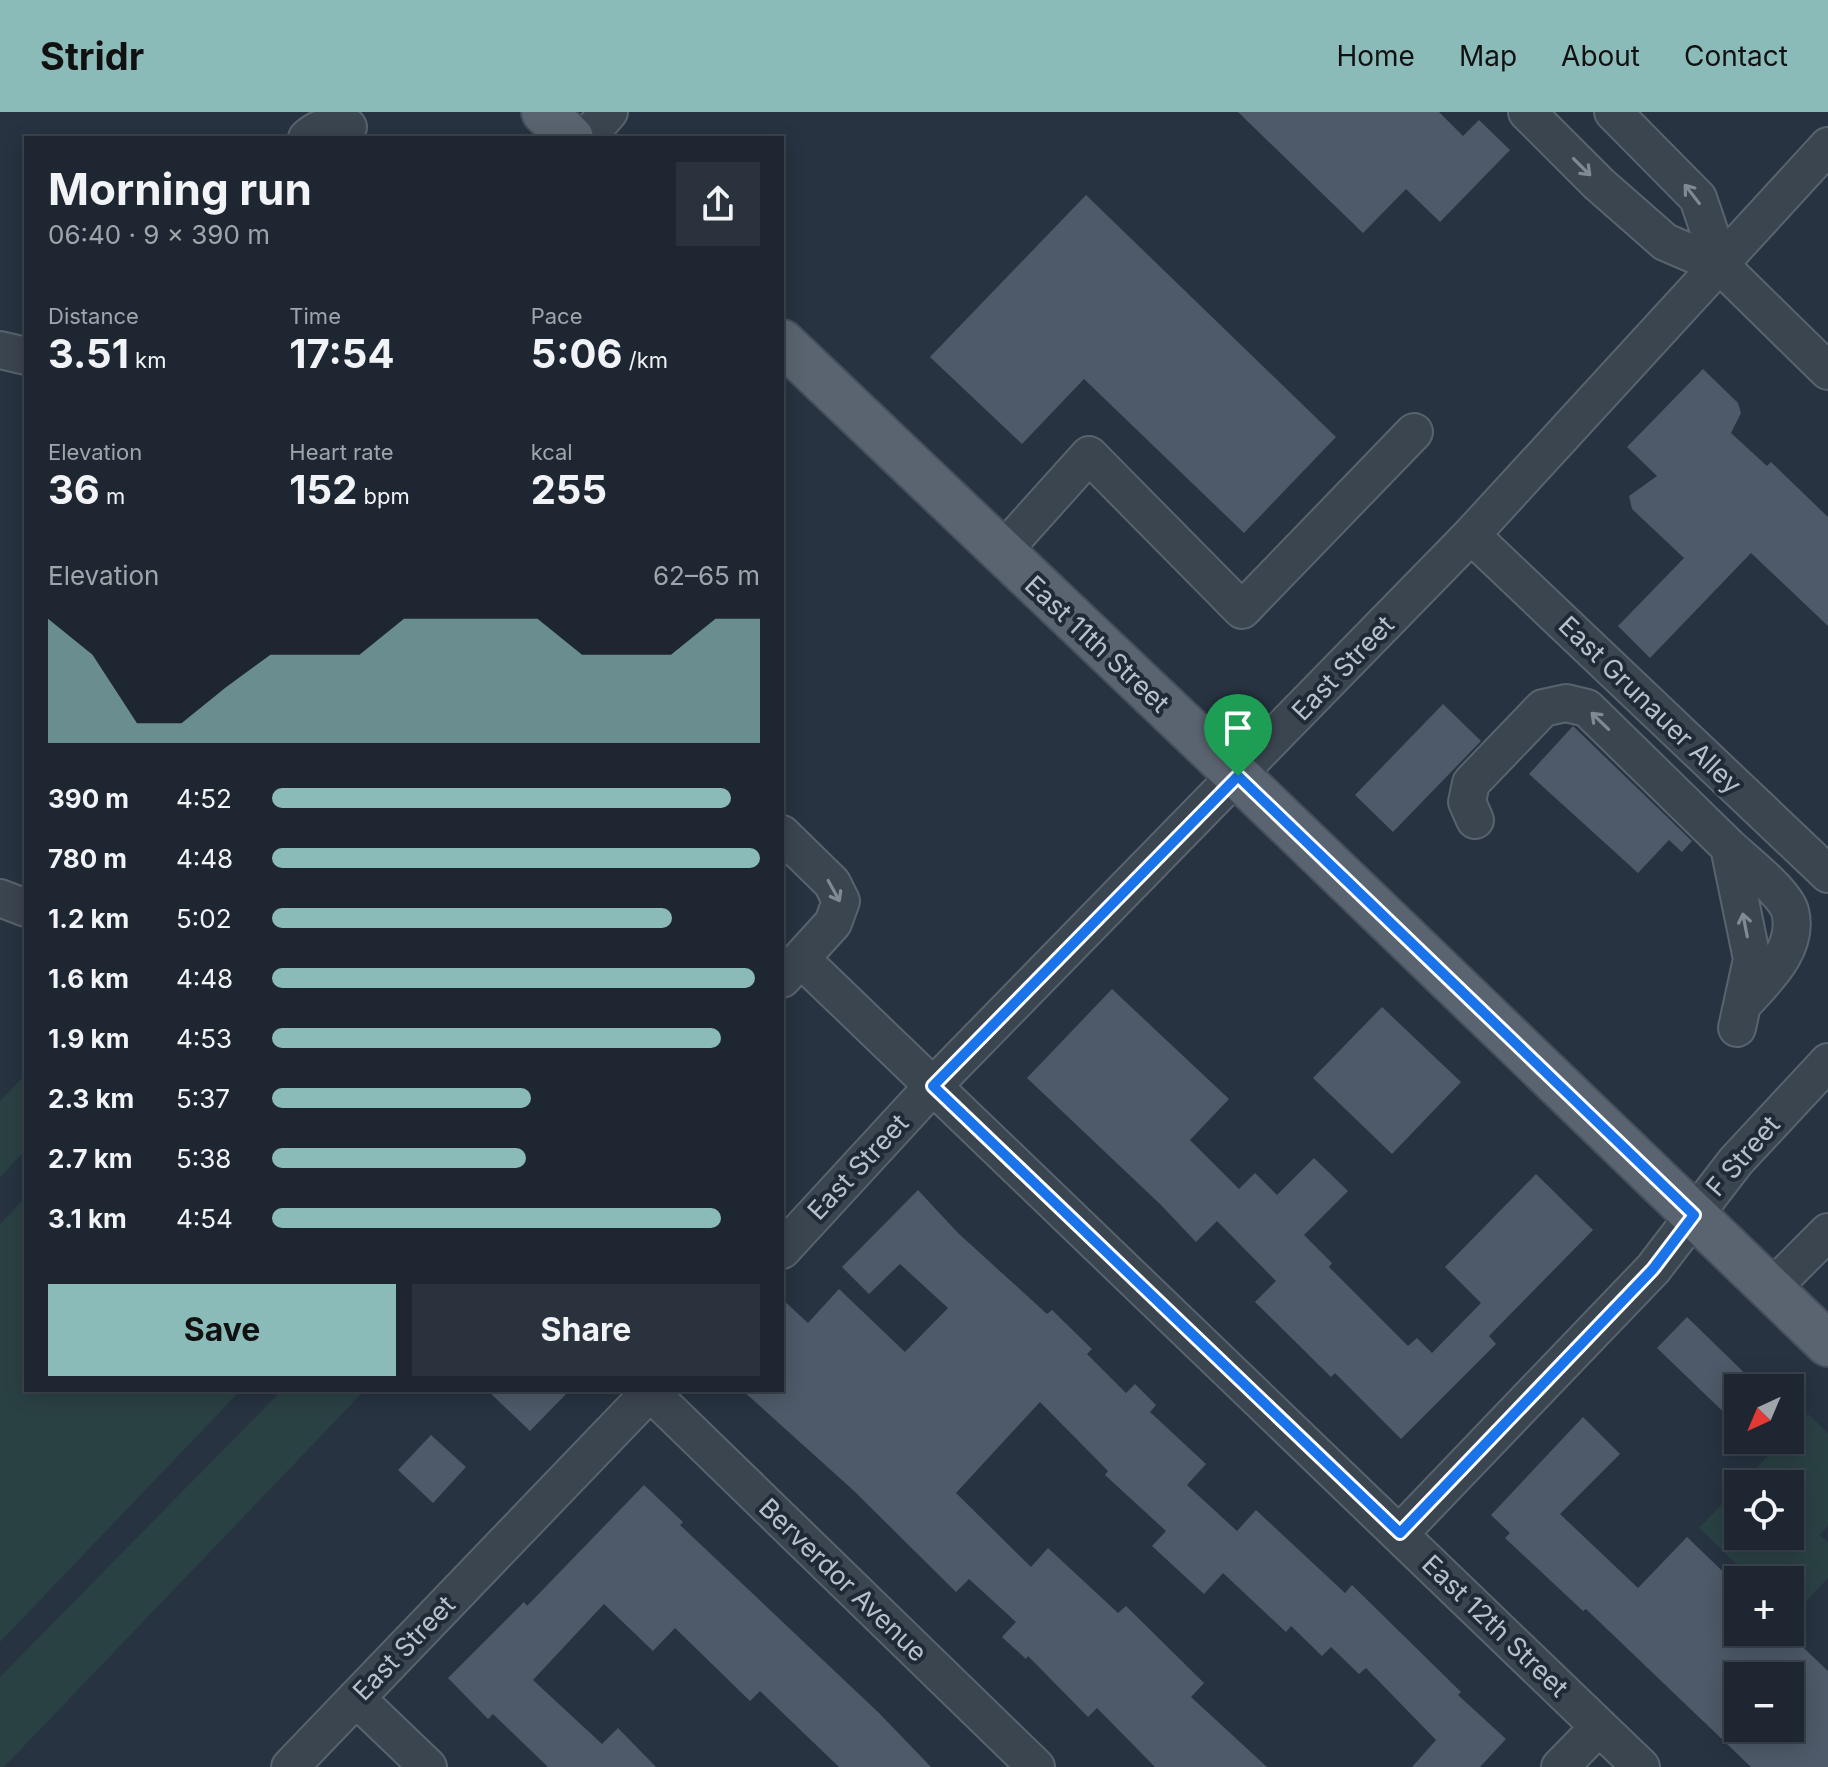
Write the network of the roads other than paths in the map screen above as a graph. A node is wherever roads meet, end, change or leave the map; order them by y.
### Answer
1 (544, 112) edge
2 (609, 112) edge
3 (1527, 112) edge
4 (1613, 112) edge
5 (348, 127) dead end
6 (309, 136) edge
7 (569, 136) edge
8 (588, 136) edge
9 (1828, 146) edge
10 (1721, 266) junction
11 (784, 344) edge
12 (0, 350) edge
13 (24, 356) edge
14 (1828, 371) edge
15 (1414, 432) dead end
16 (1471, 535) junction
17 (1001, 553) junction
18 (1238, 776) junction
19 (1475, 820) dead end
20 (784, 836) edge
21 (1828, 874) edge
22 (0, 898) edge
23 (24, 907) edge
24 (792, 969) edge
25 (1739, 1016) dead end
26 (1828, 1062) edge
27 (933, 1086) junction
28 (1694, 1215) junction
29 (1827, 1236) edge
30 (784, 1248) edge
31 (1771, 1289) junction
32 (1822, 1326) edge
33 (650, 1392) edge
34 (652, 1392) edge
35 (1400, 1533) junction
36 (356, 1698) junction
37 (1599, 1727) junction
38 (290, 1767) edge
39 (428, 1767) edge
40 (1036, 1767) edge
41 (1560, 1767) edge
42 (1641, 1767) edge

1 - 7 main road
2 - 8 street
3 -> 10 street
10 -> 4 street
5 - 6 street
9 - 10 street, East Street
10 - 14 street
10 - 16 street, East Street
11 - 17 main road, East 11th Street
12 - 13 street
15 - 17 street
16 - 18 street, East Street
16 - 21 street, East Grunauer Alley
17 - 18 main road, East 11th Street
18 - 27 street, East Street
18 - 28 main road, East 11th Street
25 -> 19 street
20 -> 24 street
22 - 23 street
24 - 27 street, East 12th Street
26 - 28 street, F Street
27 - 30 street, East Street
27 - 35 street, East 12th Street
28 - 31 main road, East 11th Street
28 - 35 street, F Street
29 - 31 street
31 - 32 main road, East 11th Street
33 - 36 street, East Street
34 - 40 street, Berverdor Avenue
35 - 37 street, East 12th Street
36 - 38 street, East Street
36 - 39 street
37 - 41 street
37 - 42 street, East 12th Street

